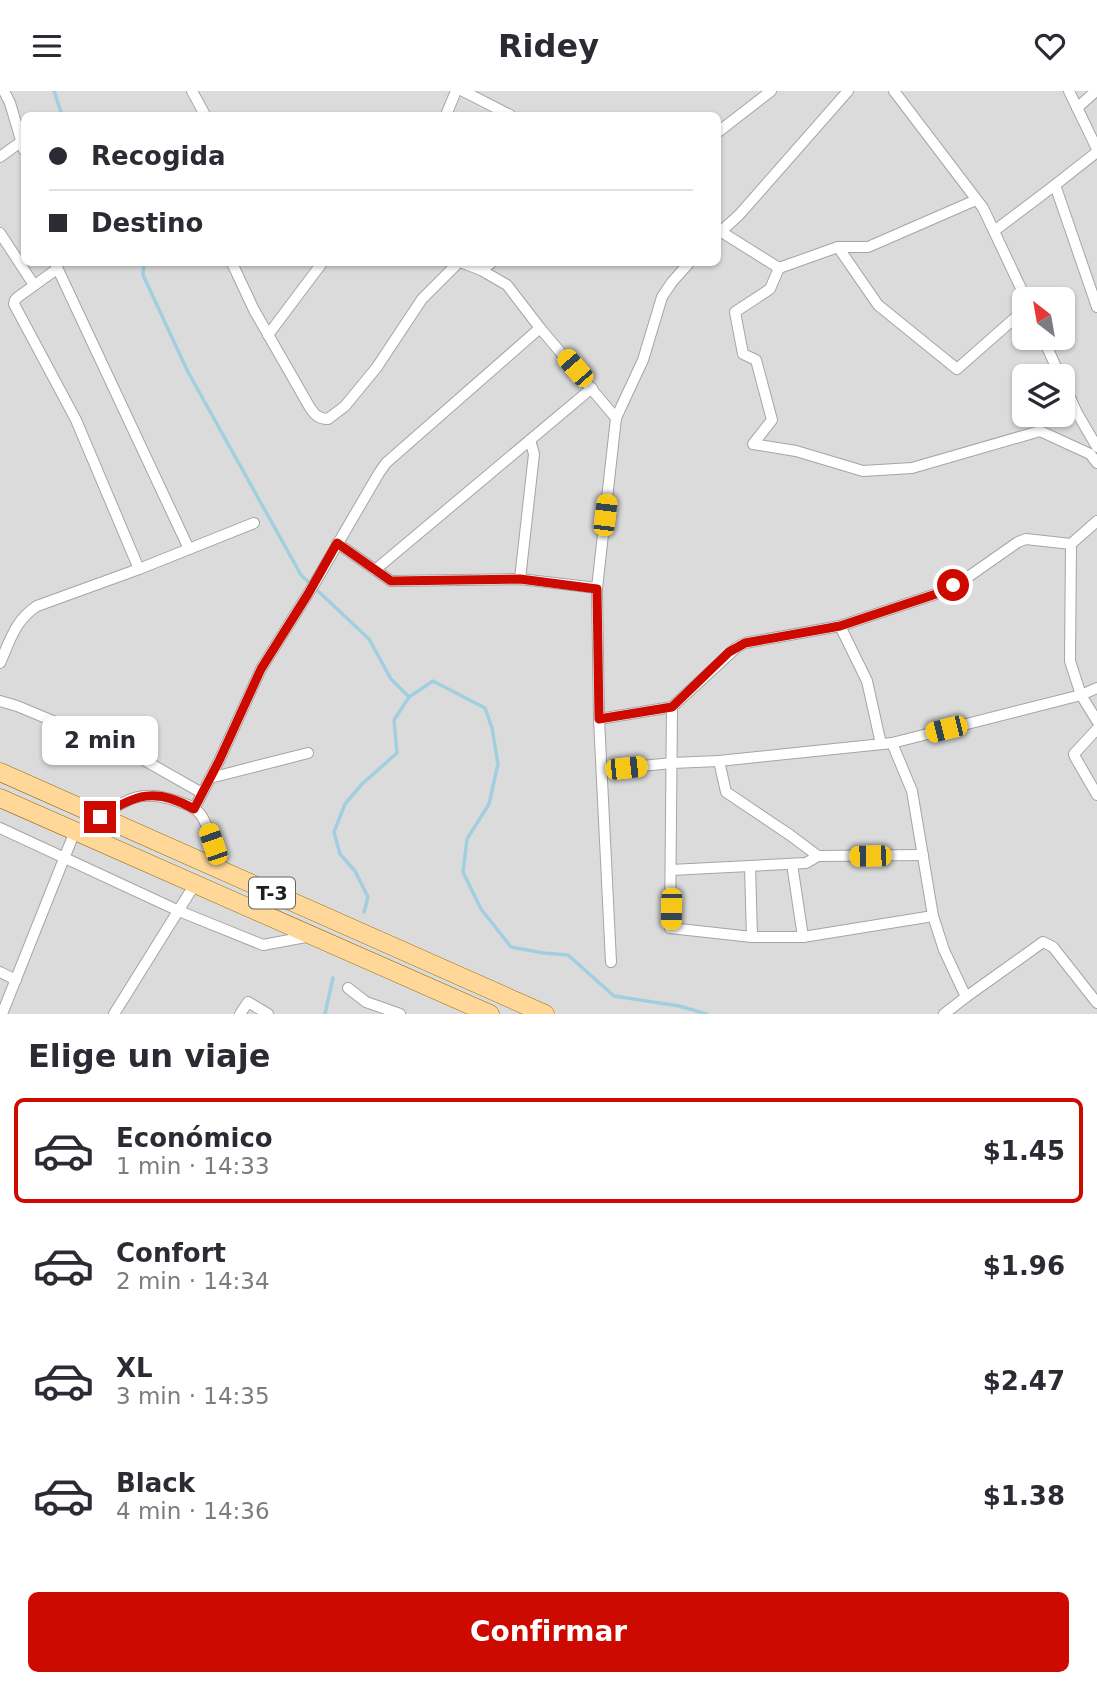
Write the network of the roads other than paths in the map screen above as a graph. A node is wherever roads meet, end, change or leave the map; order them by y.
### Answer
1 (4, 91) edge
2 (192, 91) edge
3 (456, 91) edge
4 (463, 91) edge
5 (771, 91) edge
6 (848, 91) edge
7 (894, 91) edge
8 (1069, 91) edge
9 (1096, 91) edge
10 (1077, 108) junction
11 (203, 112) edge
12 (447, 112) edge
13 (504, 112) edge
14 (721, 130) edge
15 (21, 139) edge
16 (21, 147) edge
17 (1097, 150) edge
18 (0, 157) edge
19 (1055, 185) junction
20 (976, 200) junction
21 (721, 231) edge
22 (994, 231) junction
23 (0, 233) edge
24 (721, 234) edge
25 (838, 247) junction
26 (21, 265) edge
27 (22, 266) edge
28 (56, 266) edge
29 (234, 266) edge
30 (320, 266) edge
31 (468, 266) edge
32 (686, 266) edge
33 (779, 268) junction
34 (34, 285) junction
35 (1020, 287) edge
36 (1097, 307) edge
37 (1012, 321) edge
38 (540, 328) junction
39 (268, 335) junction
40 (592, 388) junction
41 (1075, 410) edge
42 (616, 418) junction
43 (530, 440) junction
44 (1095, 453) edge
45 (1097, 521) edge
46 (254, 523) dead end
47 (337, 543) junction
48 (1071, 544) junction
49 (189, 549) junction
50 (139, 569) junction
51 (375, 570) junction
52 (520, 579) junction
53 (597, 589) junction
54 (840, 626) junction
55 (0, 663) edge
56 (1097, 688) edge
57 (1081, 695) junction
58 (0, 701) edge
59 (672, 707) junction
60 (599, 719) junction
61 (1097, 721) edge
62 (1097, 729) edge
63 (887, 744) junction
64 (308, 753) dead end
65 (719, 761) junction
66 (672, 763) junction
67 (603, 770) junction
68 (0, 772) edge
69 (210, 778) junction
70 (202, 793) junction
71 (1097, 795) edge
72 (0, 798) edge
73 (194, 809) junction
74 (100, 817) junction
75 (0, 828) edge
76 (75, 831) junction
77 (923, 855) junction
78 (818, 856) junction
79 (64, 859) junction
80 (792, 863) junction
81 (751, 866) junction
82 (671, 870) junction
83 (223, 872) junction
84 (195, 884) junction
85 (179, 911) junction
86 (933, 916) junction
87 (312, 936) junction
88 (752, 937) junction
89 (803, 937) junction
90 (611, 962) dead end
91 (0, 972) edge
92 (16, 980) junction
93 (348, 988) dead end
94 (966, 997) junction
95 (1097, 1003) edge
96 (486, 1013) edge
97 (2, 1014) edge
98 (114, 1014) edge
99 (240, 1014) edge
100 (268, 1014) edge
101 (400, 1014) edge
102 (545, 1014) edge
103 (944, 1014) edge

1 - 15 street
2 - 11 street
3 - 12 street
4 - 13 street
5 - 14 street
6 - 21 street
7 - 20 street
8 - 10 street
9 - 10 street
10 - 17 street
16 - 18 street
17 - 19 street
19 - 22 street
19 - 36 street
20 - 22 street
20 - 25 street
22 - 35 street
23 - 26 street
24 - 33 street
25 - 33 street
25 - 37 street
27 - 34 street
28 - 34 street
28 - 49 street
29 - 39 street
30 - 39 street
31 - 38 street
31 - 39 street
32 - 42 street
33 - 44 street
34 - 50 street
38 - 40 street
38 - 47 street
40 - 42 street
40 - 43 street
41 - 44 street
42 - 53 street
43 - 51 street
43 - 52 street
45 - 48 street
46 - 49 street
47 - 51 street
47 - 69 street
48 - 54 street
48 - 57 street
49 - 50 street
50 - 55 street
51 - 52 street
52 - 53 street
53 - 60 street
54 - 59 street
54 - 63 street
56 - 57 street
57 - 61 street
57 - 63 street
58 - 70 street
59 - 60 street
59 - 66 street
60 - 67 street
62 - 71 street
63 - 65 street
63 - 77 street
64 - 69 street
65 - 66 street
65 - 78 street
66 - 67 street
66 - 82 street
67 - 90 street
68 - 74 main road, T-3
69 - 70 street
70 - 73 street
72 - 76 main road, T-3
73 - 74 street
73 - 83 street
74 - 83 main road, T-3
75 - 79 street
76 - 79 street
76 - 84 main road, T-3
77 - 78 street
77 - 86 street
78 - 80 street
79 - 85 street
79 - 92 street
80 - 81 street
80 - 89 street
81 - 82 street
81 - 88 street
82 - 88 street
83 - 102 main road, T-3
84 - 85 street
84 - 87 main road, T-3
85 - 87 street
85 - 98 street
86 - 89 street
86 - 94 street
87 - 96 main road, T-3
88 - 89 street
91 - 92 street
92 - 97 street
93 - 101 street
94 - 95 street
94 - 103 street
99 - 100 street

